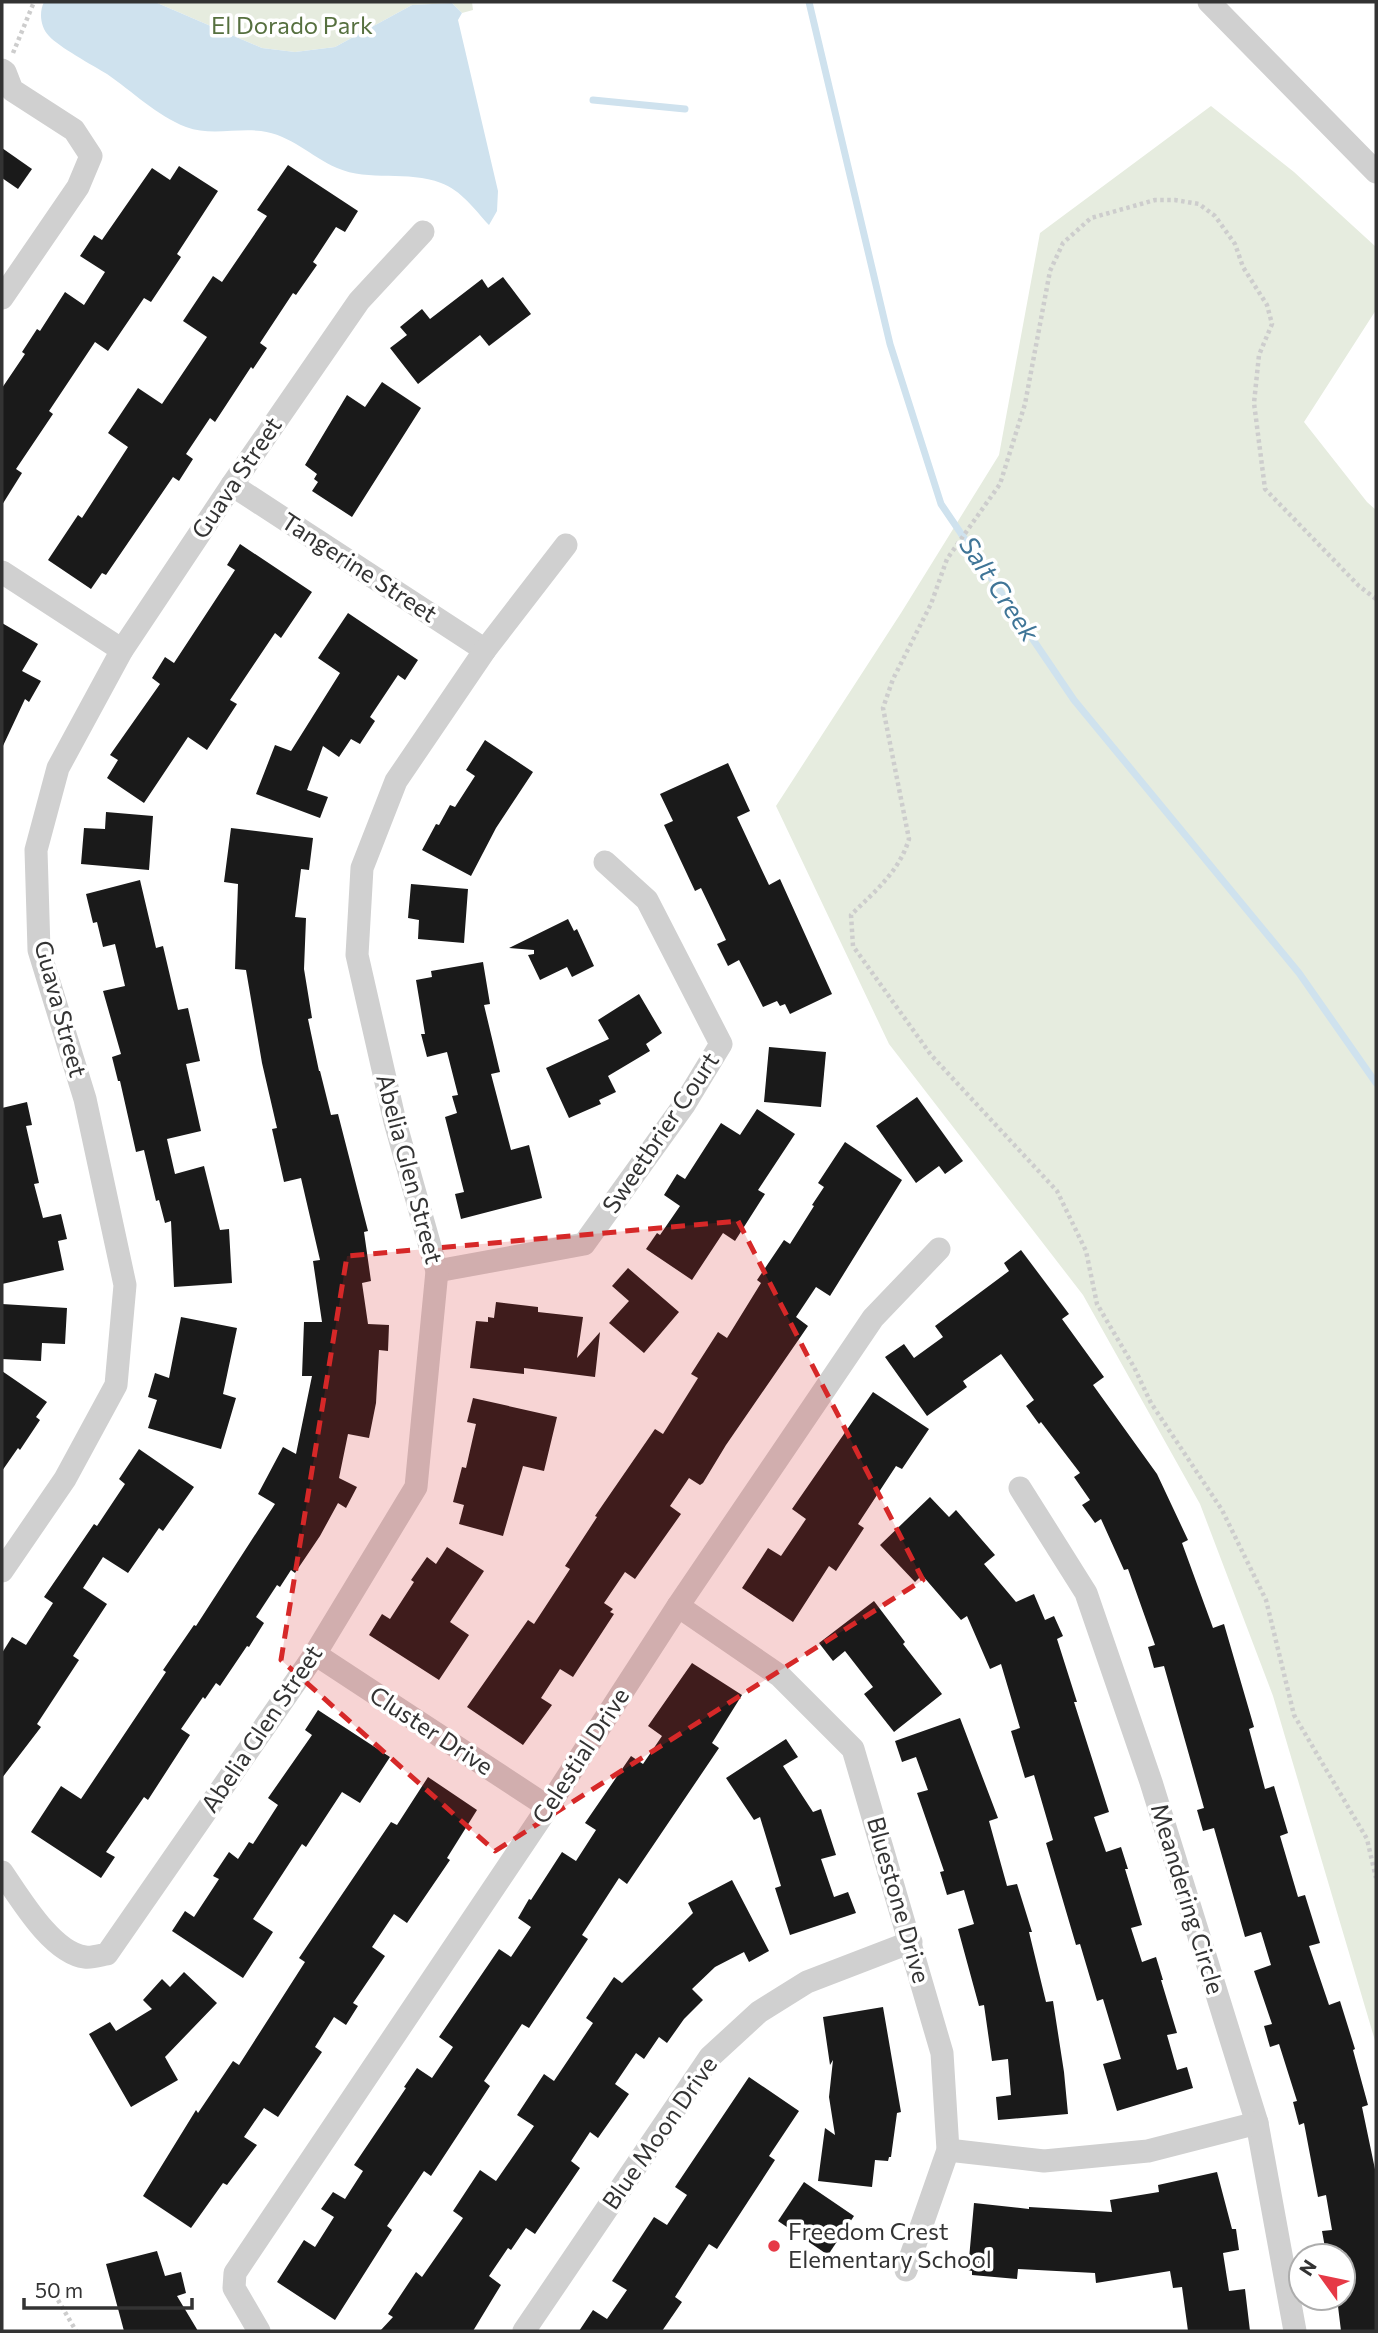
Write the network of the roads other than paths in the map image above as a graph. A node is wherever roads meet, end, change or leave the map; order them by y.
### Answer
1 (1209, 2) edge
2 (7, 76) edge
3 (1376, 172) edge
4 (422, 232) dead end
5 (2, 298) edge
6 (232, 485) junction
7 (566, 545) dead end
8 (2, 572) edge
9 (122, 650) junction
10 (485, 650) junction
11 (605, 862) dead end
12 (939, 1249) dead end
13 (437, 1271) junction
14 (1020, 1488) dead end
15 (2, 1571) edge
16 (678, 1606) junction
17 (315, 1654) junction
18 (548, 1807) junction
19 (2, 1872) edge
20 (911, 1942) junction
21 (1257, 2123) junction
22 (948, 2150) junction
23 (906, 2270) dead end
24 (259, 2331) edge
25 (524, 2331) edge
26 (1296, 2331) edge

1 - 3 street
2 - 5 street
4 - 6 street, Guava Street
6 - 9 street, Guava Street
6 - 10 street, Tangerine Street
7 - 10 street, Abelia Glen Street
8 - 9 street
9 - 15 street, Guava Street
10 - 13 street, Abelia Glen Street
11 - 13 street, Sweetbrier Court
12 - 16 street, Celestial Drive
13 - 17 street, Abelia Glen Street
14 - 21 street, Meandering Circle
16 - 18 street, Celestial Drive
16 - 20 street, Bluestone Drive
17 - 18 street, Cluster Drive
17 - 19 street, Abelia Glen Street
18 - 24 street, Celestial Drive
20 - 22 street, Bluestone Drive
20 - 25 street, Blue Moon Drive
21 - 22 street
21 - 26 street, Meandering Circle
22 - 23 street, Bluestone Drive

